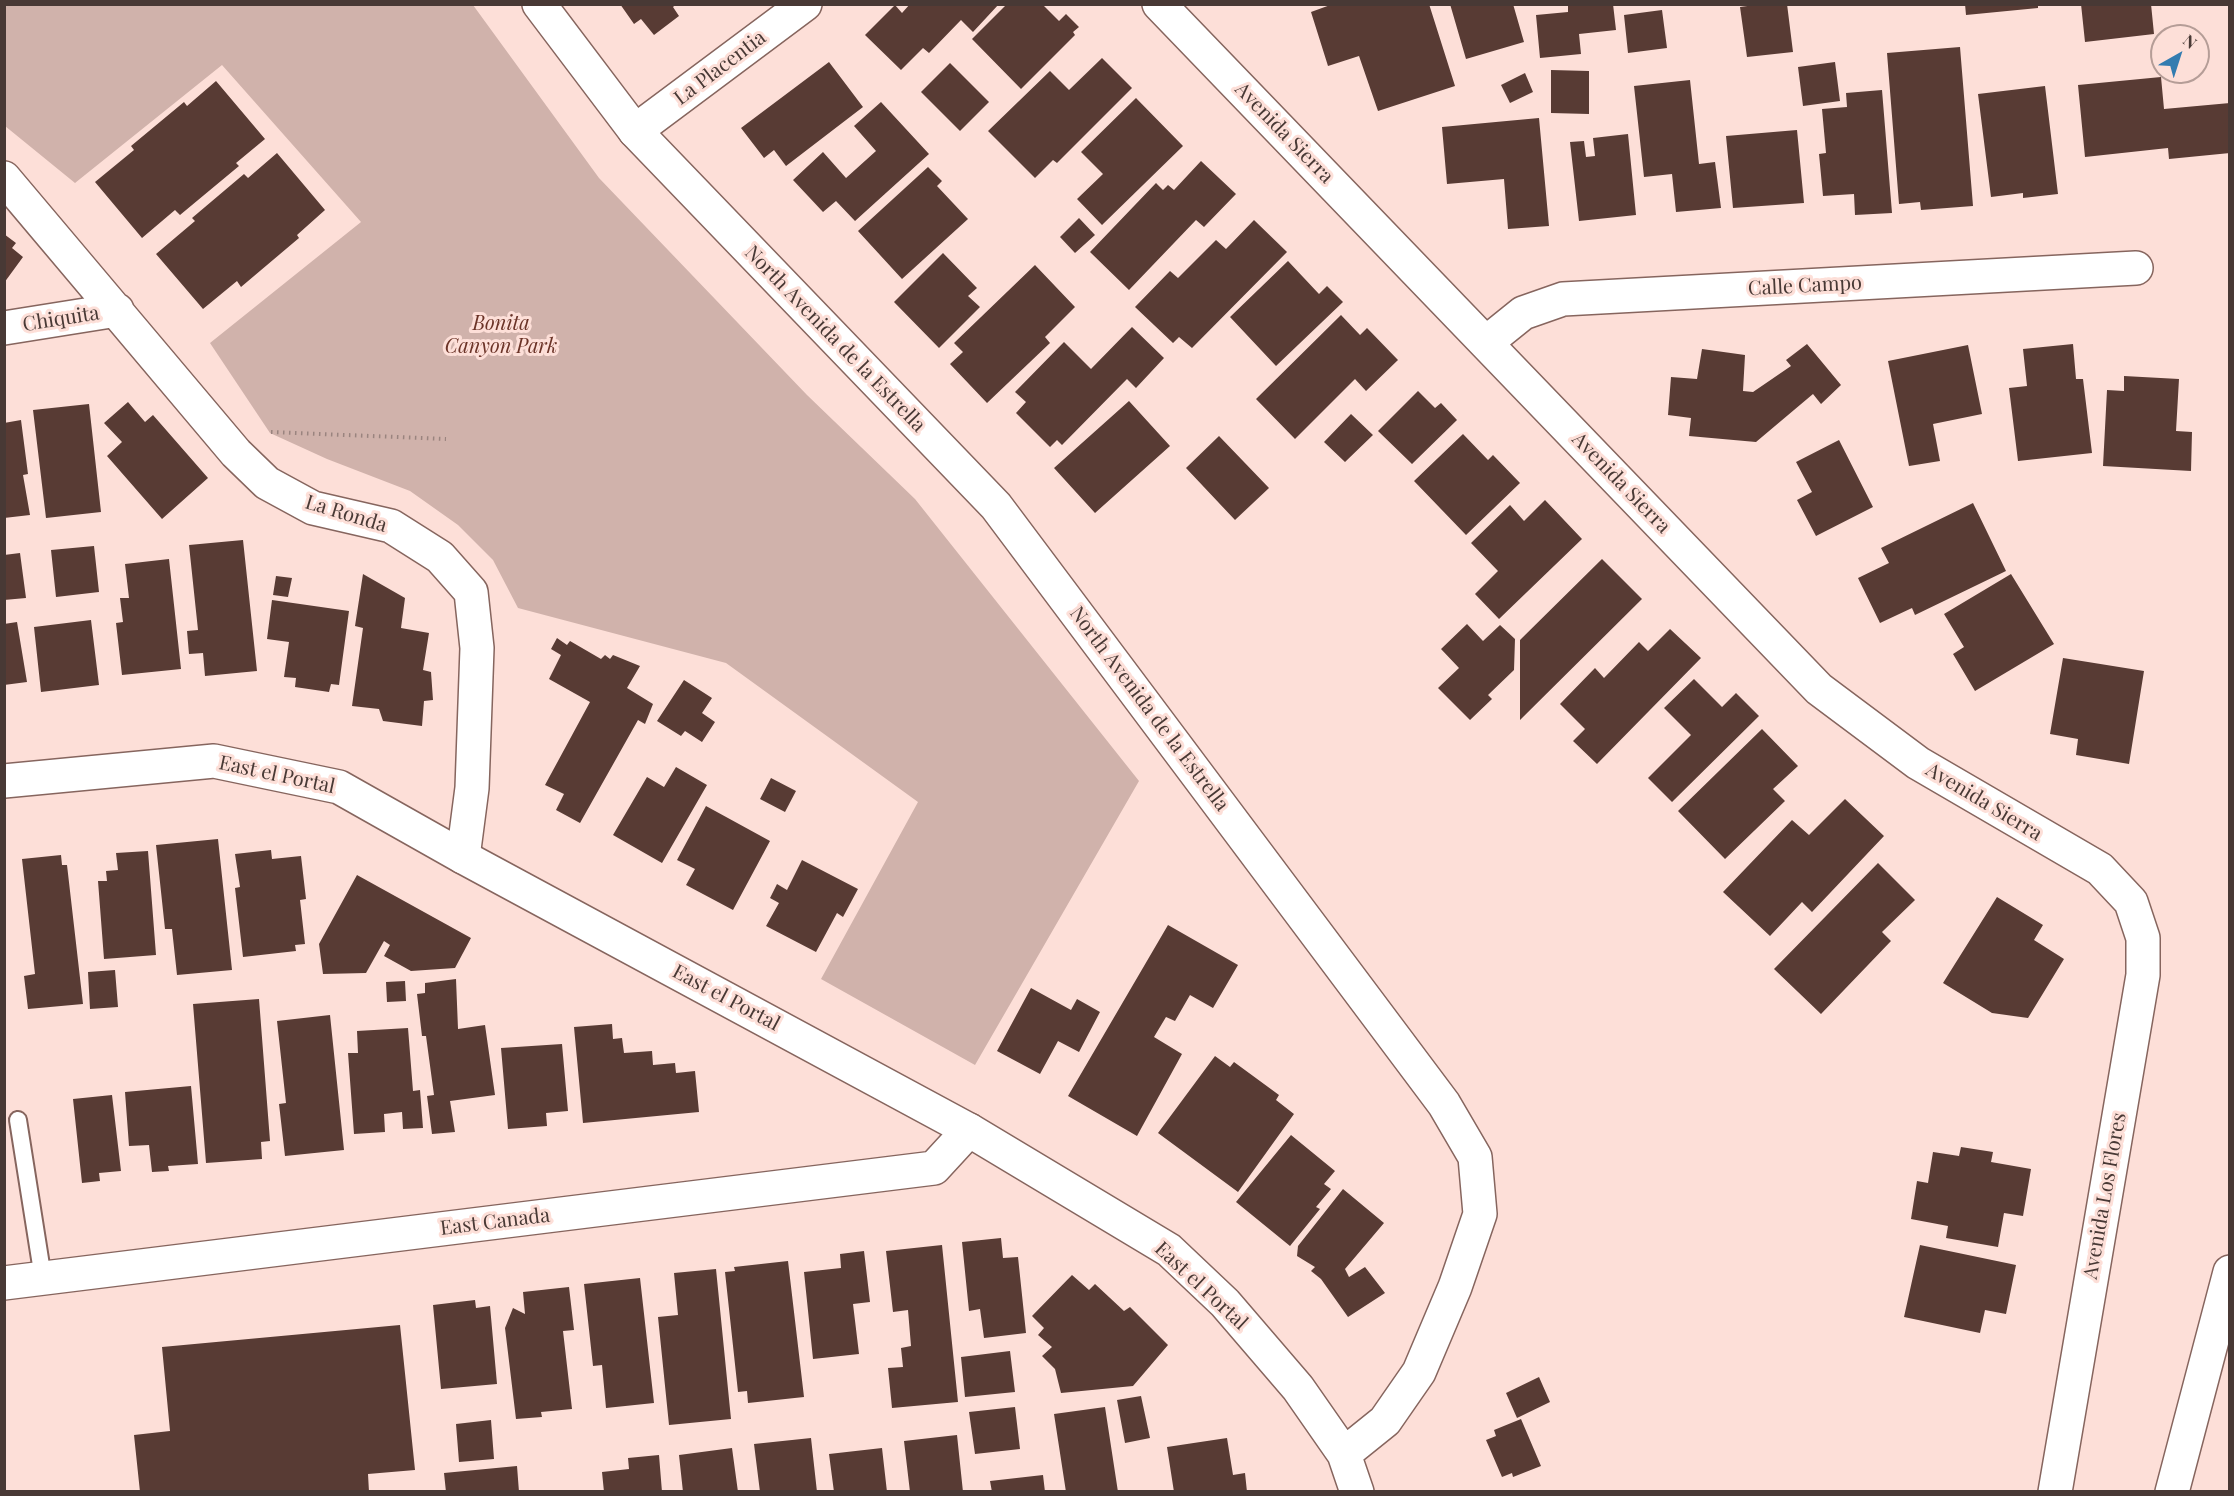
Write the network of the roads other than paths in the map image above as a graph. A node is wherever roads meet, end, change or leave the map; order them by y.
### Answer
1 (539, 4) edge
2 (805, 4) edge
3 (1159, 4) edge
4 (635, 131) junction
5 (4, 178) edge
6 (2136, 268) dead end
7 (117, 310) junction
8 (4, 328) edge
9 (1487, 342) junction
10 (4, 781) edge
11 (463, 857) junction
12 (2131, 902) joint
13 (18, 1120) dead end
14 (969, 1130) junction
15 (2229, 1272) edge
16 (43, 1278) junction
17 (4, 1283) edge
18 (1344, 1454) junction
19 (1357, 1491) edge
20 (2055, 1491) edge
21 (2172, 1491) edge

1 - 4 main road, North Avenida de la Estrella
2 - 4 main road, La Placentia
3 - 9 main road, Avenida Sierra
4 - 18 main road, North Avenida de la Estrella
5 - 7 main road, La Ronda
6 - 9 main road, Calle Campo
7 - 8 main road, Chiquita
7 - 11 main road, La Ronda
9 - 12 main road, Avenida Sierra
10 - 11 main road, East el Portal
11 - 14 main road, East el Portal
12 - 20 main road, Avenida Los Flores
13 - 16 lane
14 - 16 main road, East Canada
14 - 18 main road, East el Portal
15 - 21 main road
16 - 17 main road, East Canada
18 - 19 main road

